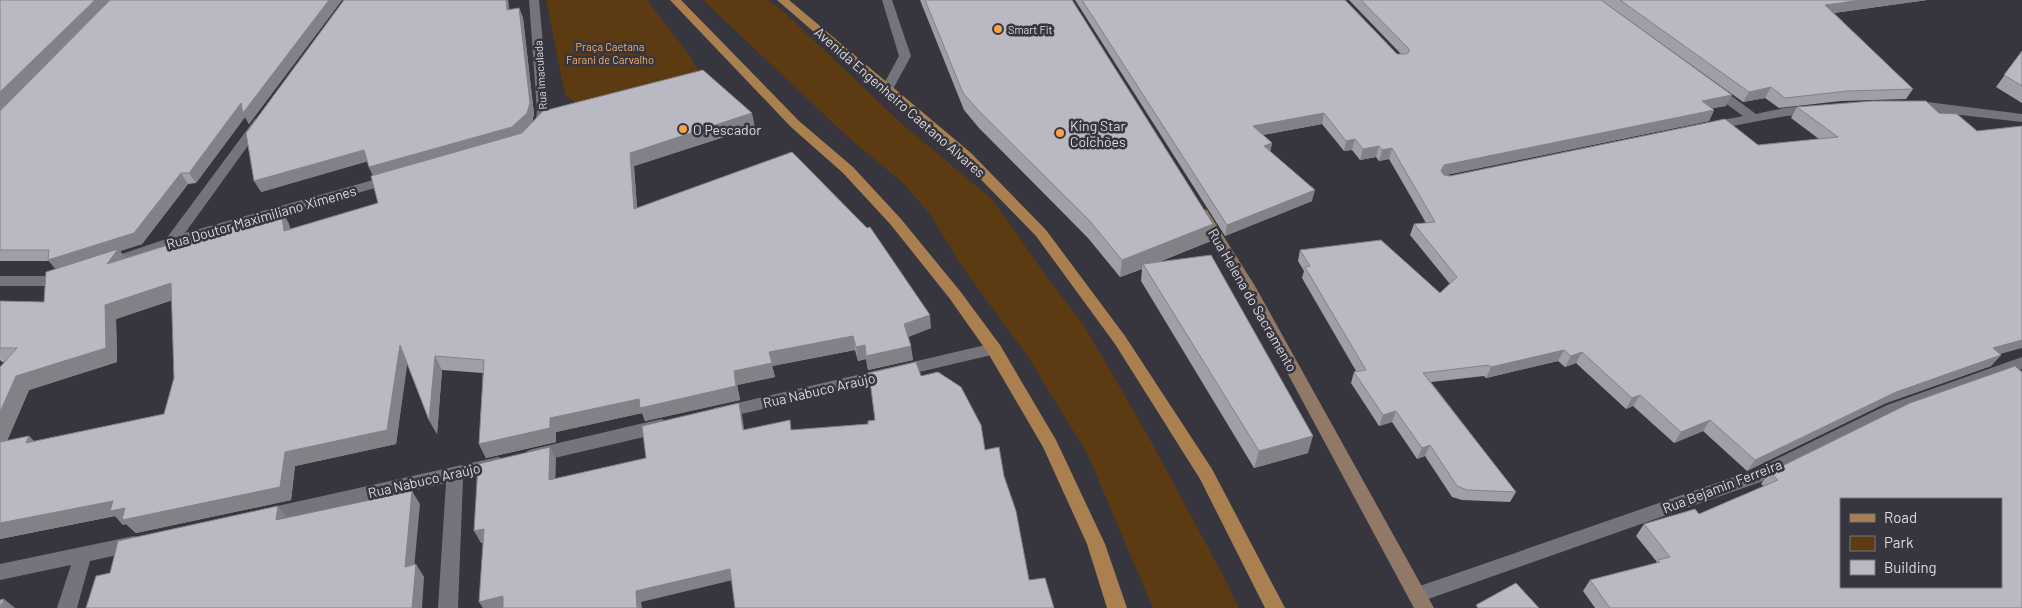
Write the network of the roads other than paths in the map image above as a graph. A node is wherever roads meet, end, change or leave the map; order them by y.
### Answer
1 (534, 0) edge
2 (675, 0) edge
3 (782, 0) edge
4 (887, 0) edge
5 (1707, 84) edge
6 (887, 89) junction
7 (1901, 106) edge
8 (269, 109) edge
9 (1830, 109) edge
10 (1754, 118) junction
11 (2022, 118) edge
12 (1696, 129) edge
13 (529, 136) edge
14 (408, 175) edge
15 (1192, 198) edge
16 (172, 242) junction
17 (0, 281) edge
18 (994, 349) junction
19 (2022, 363) edge
20 (705, 416) edge
21 (676, 423) edge
22 (455, 474) junction
23 (245, 520) edge
24 (150, 541) edge
25 (83, 555) junction
26 (0, 572) edge
27 (1421, 602) edge
28 (66, 608) edge
29 (448, 608) edge
30 (1117, 608) edge
31 (1275, 608) edge

1 - 13 street, Rua Imaculada
2 - 18 main road
3 - 6 main road, Avenida Engenheiro Caetano Alvares
4 - 6 street
5 - 10 street
6 - 31 main road, Avenida Engenheiro Caetano Alvares
7 - 11 street
8 - 16 street
9 - 10 street
10 - 12 street
14 - 16 street, Rua Doutor Maximiliano Ximenes
15 - 27 street, Rua Helena do Sacramento
16 - 17 street, Rua Doutor Maximiliano Ximenes
18 - 20 street, Rua Nabuco Araújo
18 - 30 main road
19 - 27 street, Rua Bejamin Ferreira
21 - 22 street, Rua Nabuco Araújo
22 - 23 street, Rua Nabuco Araújo
22 - 29 street
24 - 25 street
25 - 26 street
25 - 28 street

